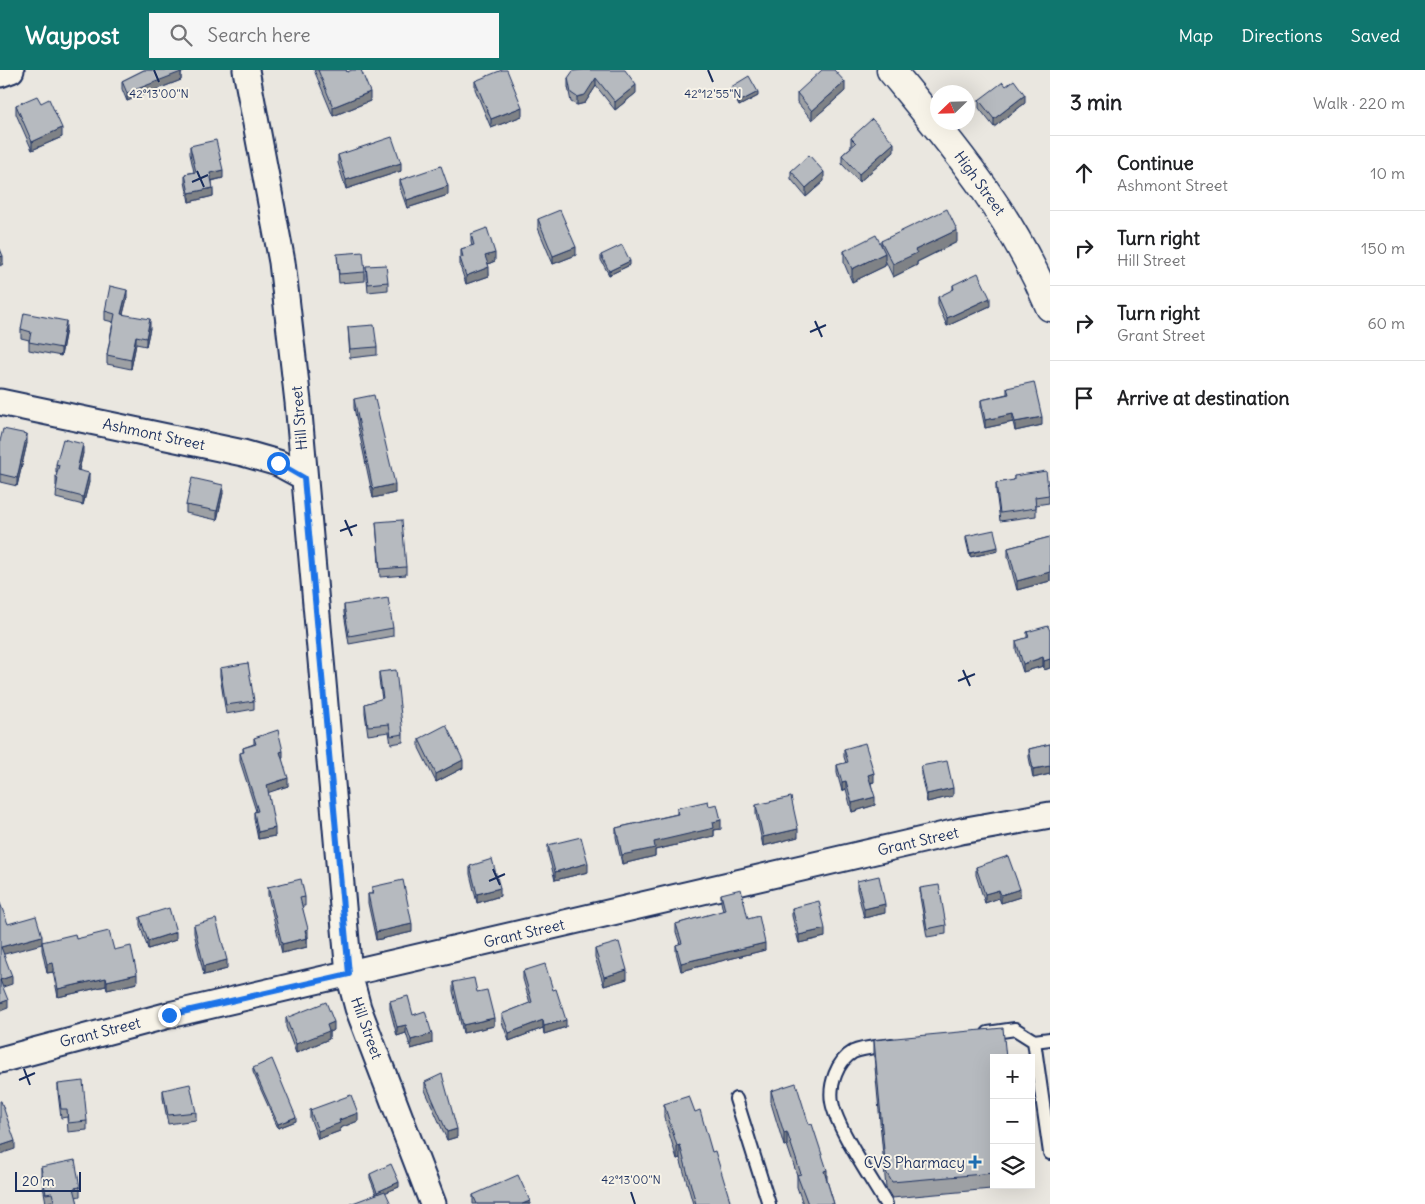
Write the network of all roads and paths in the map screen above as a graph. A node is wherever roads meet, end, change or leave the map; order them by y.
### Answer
1 (11, 70) edge
2 (246, 70) edge
3 (891, 70) edge
4 (0, 74) edge
5 (1050, 307) edge
6 (1, 399) edge
7 (304, 478) junction
8 (1050, 815) edge
9 (349, 974) junction
10 (978, 1034) edge
11 (1050, 1039) edge
12 (1034, 1041) junction
13 (903, 1044) edge
14 (0, 1060) edge
15 (736, 1099) dead end
16 (1050, 1153) edge
17 (432, 1204) edge
18 (769, 1204) edge
19 (886, 1204) edge

1 - 4 street
2 - 7 street, Hill Street
3 - 5 main road, High Street
6 - 7 street, Ashmont Street
7 - 9 street, Hill Street
8 - 9 street, Grant Street
9 - 14 street, Grant Street
9 - 17 street, Hill Street
10 - 12 lane
11 - 12 lane
12 - 16 lane
13 - 19 lane
15 - 18 lane

